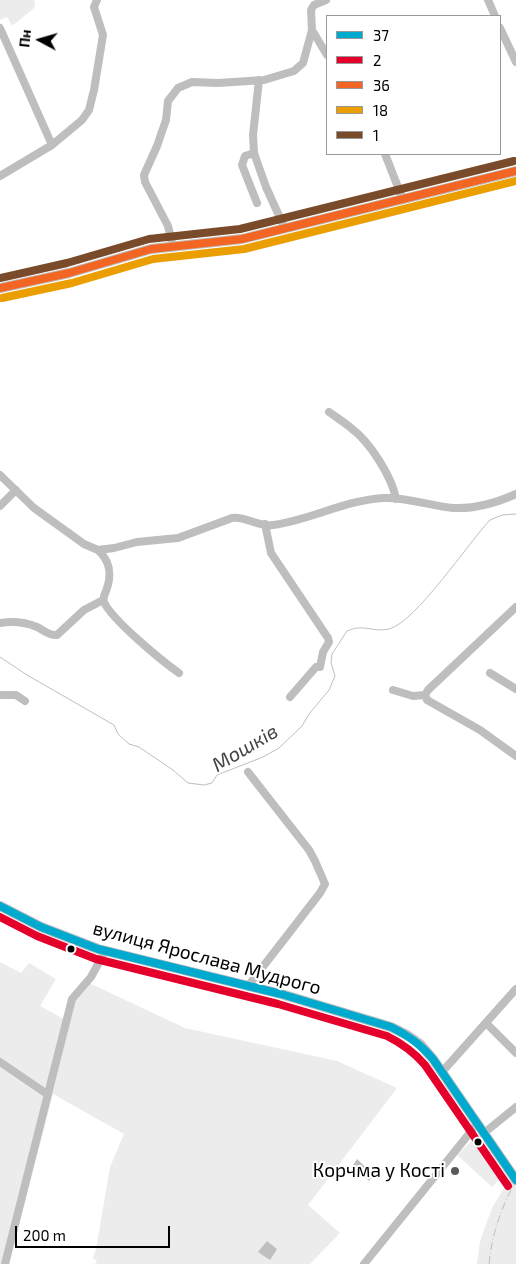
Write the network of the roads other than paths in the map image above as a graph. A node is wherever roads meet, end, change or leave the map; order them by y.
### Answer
1 (97, 0) edge
2 (326, 0) edge
3 (488, 0) edge
4 (495, 15) edge
5 (0, 28) edge
6 (312, 30) junction
7 (502, 38) edge
8 (326, 52) edge
9 (516, 62) edge
10 (259, 80) junction
11 (52, 145) junction
12 (254, 153) junction
13 (385, 155) edge
14 (516, 171) edge
15 (0, 176) edge
16 (404, 200) junction
17 (257, 203) dead end
18 (285, 229) junction
19 (173, 247) junction
20 (0, 288) edge
21 (329, 412) dead end
22 (0, 475) edge
23 (16, 490) junction
24 (516, 494) edge
25 (396, 499) junction
26 (0, 506) edge
27 (265, 524) junction
28 (98, 550) junction
29 (103, 600) junction
30 (516, 608) edge
31 (507, 615) junction
32 (516, 620) edge
33 (0, 623) edge
34 (179, 673) dead end
35 (490, 674) dead end
36 (516, 689) edge
37 (393, 690) dead end
38 (0, 695) edge
39 (425, 695) junction
40 (290, 697) dead end
41 (25, 701) dead end
42 (516, 756) edge
43 (248, 772) dead end
44 (0, 906) edge
45 (105, 951) junction
46 (248, 986) junction
47 (516, 989) edge
48 (486, 1023) junction
49 (516, 1053) edge
50 (0, 1062) edge
51 (442, 1072) junction
52 (47, 1094) junction
53 (516, 1107) edge
54 (477, 1124) junction
55 (484, 1133) junction
56 (516, 1180) edge
57 (5, 1264) edge
58 (364, 1264) edge

1 - 11 street
2 - 6 street
3 - 4 street
5 - 11 street
6 - 8 street
6 - 10 street
7 - 9 street
10 - 12 street
10 - 19 street
11 - 15 street
12 - 17 street
12 - 18 street
13 - 16 street
14 - 16 main road
16 - 18 main road
18 - 19 main road
19 - 20 main road
21 - 25 street
22 - 23 street
23 - 26 street
23 - 28 street
24 - 25 street
25 - 27 street
27 - 28 street
27 - 40 street
28 - 29 street
29 - 33 street
29 - 34 street
30 - 31 street
31 - 32 street
31 - 39 street
35 - 36 street
37 - 39 street
38 - 41 street
39 - 42 street
43 - 46 street
44 - 45 main road, вулиця Ярослава Мудрого
45 - 46 main road, вулиця Ярослава Мудрого
45 - 52 street
46 - 51 main road, вулиця Ярослава Мудрого
47 - 48 street
48 - 49 street
48 - 51 street
50 - 52 street
51 - 54 main road, вулиця Ярослава Мудрого
52 - 57 street
53 - 55 street
54 - 55 main road, вулиця Ярослава Мудрого
54 - 58 street
55 - 56 main road, вулиця Ярослава Мудрого

